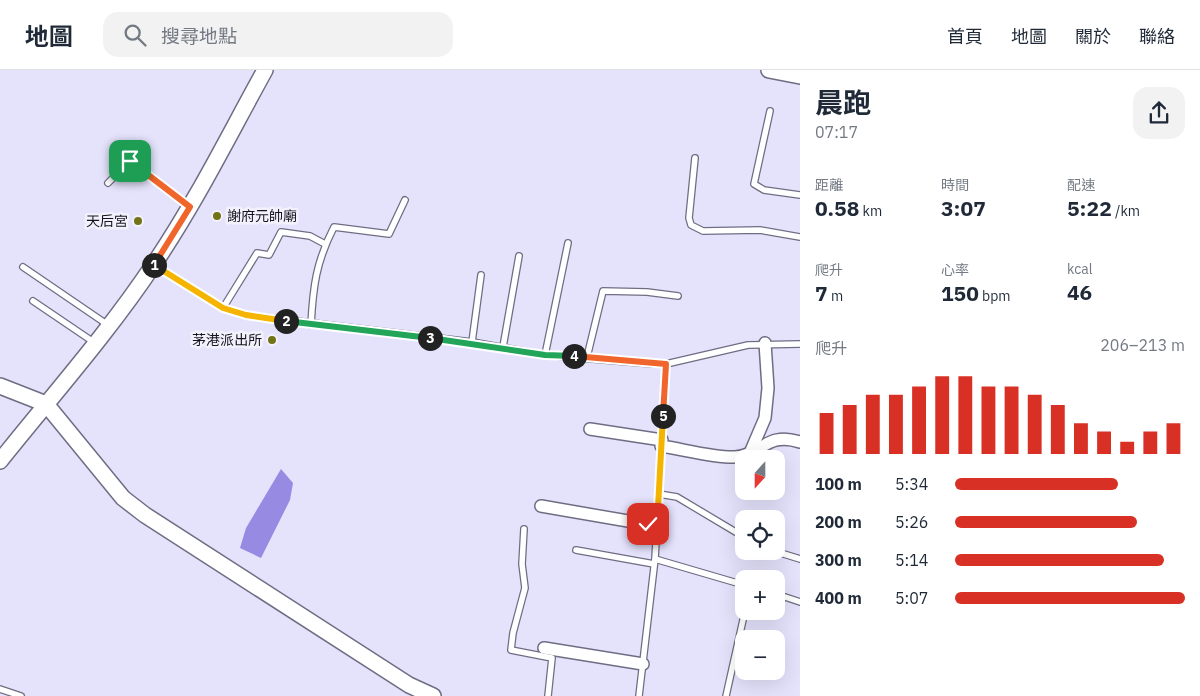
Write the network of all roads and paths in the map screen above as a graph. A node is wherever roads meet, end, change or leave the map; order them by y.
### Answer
1 (265, 70) edge
2 (769, 70) edge
3 (800, 76) edge
4 (770, 111) dead end
5 (695, 158) dead end
6 (108, 183) dead end
7 (800, 195) edge
8 (405, 200) dead end
9 (190, 207) junction
10 (800, 237) edge
11 (568, 243) dead end
12 (325, 244) junction
13 (519, 256) dead end
14 (154, 265) junction
15 (23, 267) dead end
16 (481, 276) dead end
17 (678, 296) dead end
18 (33, 301) dead end
19 (223, 308) junction
20 (311, 325) junction
21 (109, 326) junction
22 (472, 342) junction
23 (95, 343) junction
24 (765, 343) junction
25 (800, 344) edge
26 (503, 347) junction
27 (545, 355) junction
28 (586, 357) junction
29 (666, 364) junction
30 (0, 386) edge
31 (46, 404) junction
32 (590, 429) dead end
33 (800, 442) edge
34 (661, 443) junction
35 (751, 450) edge
36 (756, 450) edge
37 (735, 457) edge
38 (0, 461) edge
39 (658, 494) junction
40 (541, 506) dead end
41 (657, 526) junction
42 (524, 529) dead end
43 (735, 531) edge
44 (576, 550) dead end
45 (785, 554) edge
46 (800, 559) edge
47 (654, 562) junction
48 (735, 583) edge
49 (785, 597) edge
50 (800, 602) edge
51 (743, 620) edge
52 (544, 648) dead end
53 (643, 664) junction
54 (0, 688) edge
55 (21, 696) edge
56 (433, 696) edge
57 (548, 696) edge
58 (639, 696) edge
59 (726, 696) edge

1 - 9 street
2 - 3 street
4 - 7 lane
5 - 10 lane
6 - 9 lane
8 - 12 lane
9 - 14 street
11 - 27 lane
12 - 19 lane
12 - 20 lane
13 - 26 lane
14 - 19 lane
14 - 21 street
15 - 21 lane
16 - 22 lane
17 - 28 lane
18 - 23 lane
19 - 20 lane
20 - 22 lane
21 - 23 street
22 - 26 lane
23 - 31 street
24 - 25 lane
24 - 29 lane
24 - 35 street
26 - 27 lane
27 - 28 lane
28 - 29 lane
29 - 34 lane
30 - 31 street
31 - 38 street
31 - 56 street
32 - 34 street
33 - 36 street
34 - 37 street
34 - 39 lane
39 - 41 lane
39 - 43 lane
40 - 41 street
41 - 47 lane
42 - 57 lane
44 - 47 lane
45 - 46 lane
47 - 48 lane
47 - 53 lane
49 - 50 lane
51 - 59 lane
52 - 53 street
53 - 58 lane
54 - 55 lane

